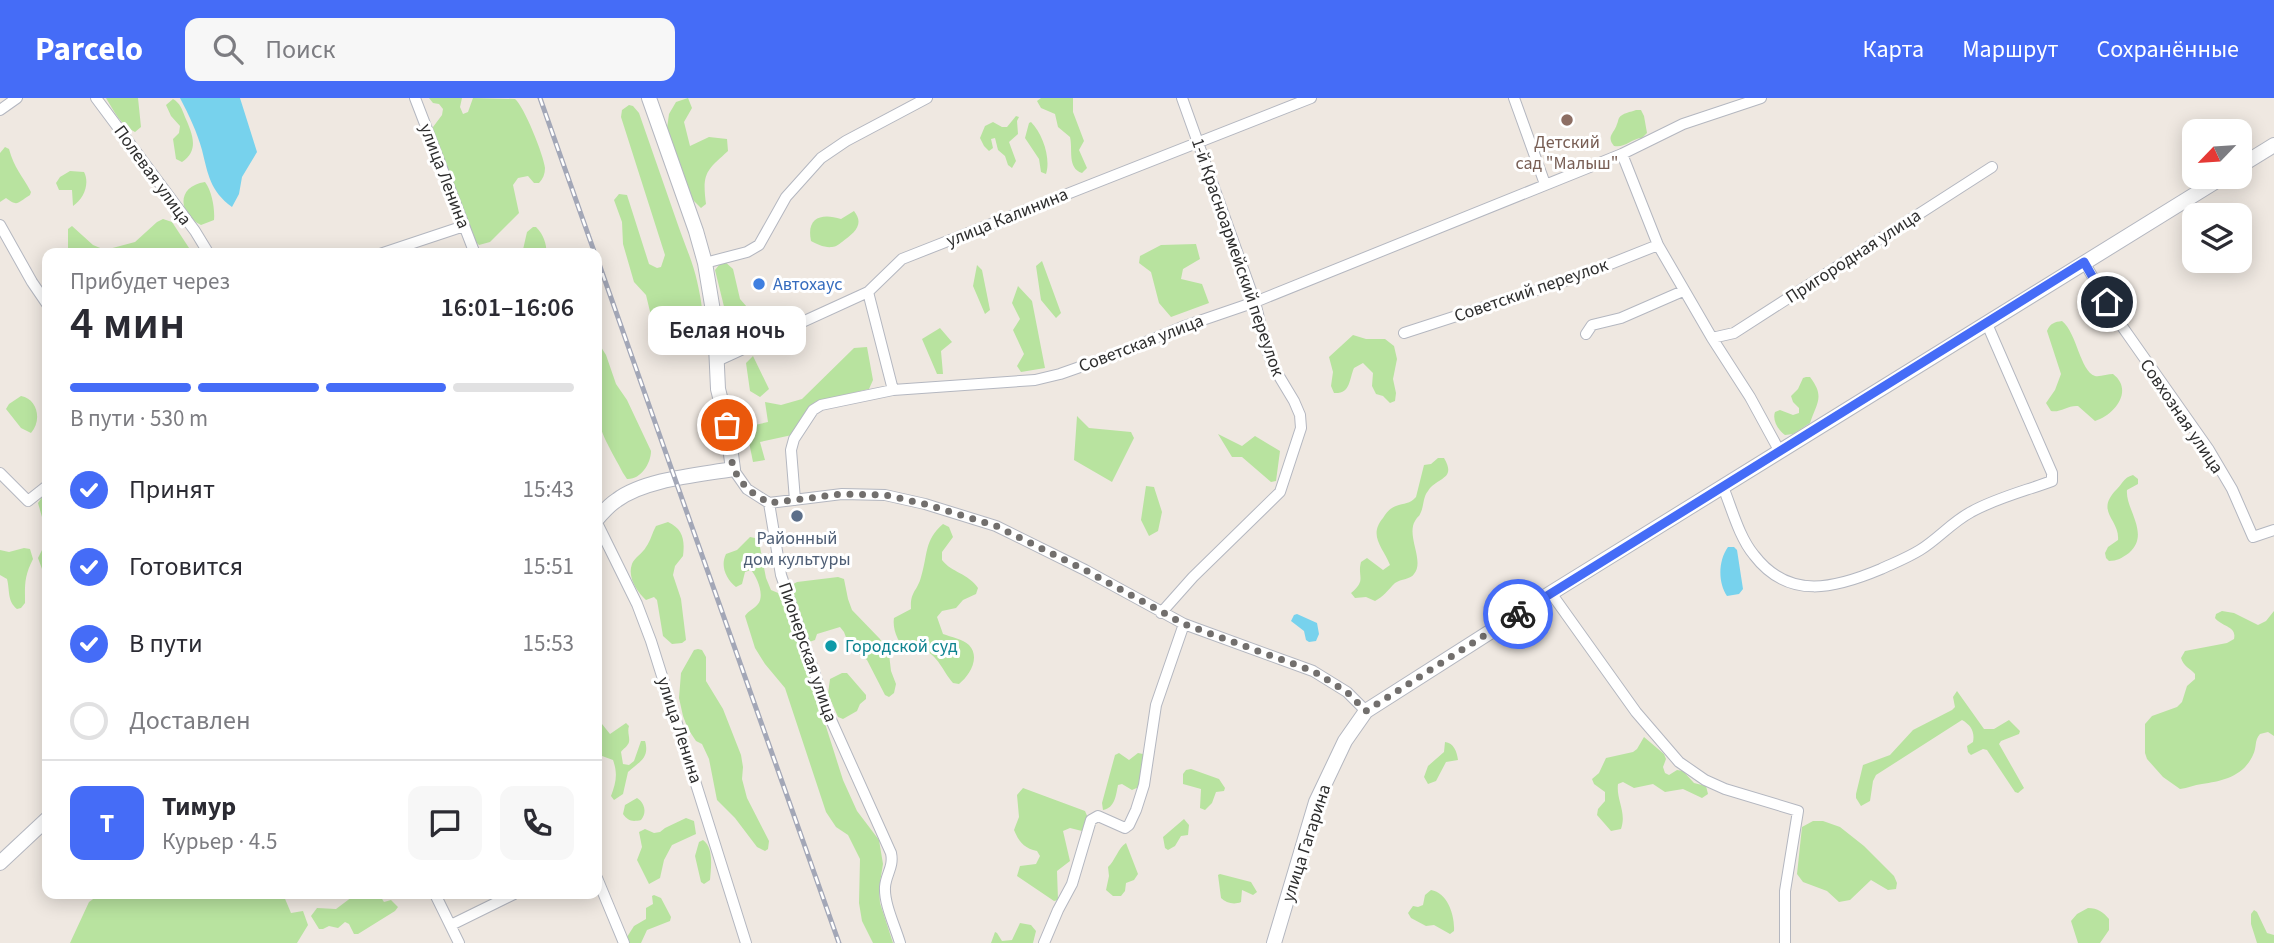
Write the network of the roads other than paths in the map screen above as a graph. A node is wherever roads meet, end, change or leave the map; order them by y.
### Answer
1 (17, 98) edge
2 (96, 98) edge
3 (415, 98) edge
4 (649, 98) edge
5 (927, 98) edge
6 (1182, 98) edge
7 (1311, 98) edge
8 (1514, 98) edge
9 (1761, 98) edge
10 (0, 110) edge
11 (1198, 142) junction
12 (2274, 145) edge
13 (1622, 154) junction
14 (2252, 159) edge
15 (1992, 167) dead end
16 (1545, 184) junction
17 (2203, 189) edge
18 (0, 225) edge
19 (464, 226) junction
20 (1658, 245) junction
21 (205, 248) edge
22 (398, 248) edge
23 (473, 248) edge
24 (2084, 262) junction
25 (705, 263) junction
26 (1684, 290) junction
27 (868, 292) junction
28 (42, 297) edge
29 (1255, 302) junction
30 (1987, 324) junction
31 (1404, 333) dead end
32 (1586, 334) dead end
33 (1712, 338) junction
34 (717, 361) junction
35 (893, 390) junction
36 (1780, 452) junction
37 (733, 469) junction
38 (0, 473) edge
39 (1723, 487) junction
40 (42, 490) edge
41 (795, 500) junction
42 (769, 503) junction
43 (602, 515) edge
44 (2274, 530) edge
45 (602, 532) edge
46 (1551, 593) junction
47 (1161, 613) junction
48 (1184, 624) junction
49 (1366, 711) junction
50 (42, 824) edge
51 (0, 863) edge
52 (602, 890) edge
53 (438, 899) edge
54 (504, 899) edge
55 (451, 925) junction
56 (458, 943) edge
57 (624, 943) edge
58 (746, 943) edge
59 (901, 943) edge
60 (1045, 943) edge
61 (1274, 943) edge
62 (1785, 943) edge

1 - 10 street
2 - 21 street, Полевая улица
3 - 19 street, улица Ленина
4 - 25 main road
5 - 25 street
6 - 11 street, 1-й Красноармейский переулок
7 - 11 street, улица Калинина
8 - 16 street
9 - 13 street, Советская улица
11 - 27 street, улица Калинина
11 - 29 street, 1-й Красноармейский переулок
12 - 14 main road
13 - 16 street, Советская улица
13 - 20 street
15 - 33 street, Пригородная улица
16 - 29 street, Советская улица
17 - 24 main road, улица Гагарина
18 - 28 street
19 - 22 street
19 - 23 street, улица Ленина
20 - 26 street
20 - 31 street, Советский переулок
24 - 30 main road, улица Гагарина
24 - 44 street, Совхозная улица
25 - 34 main road
26 - 32 street
26 - 33 street
27 - 34 street, улица Калинина
27 - 35 street
29 - 35 street, Советская улица
29 - 47 street, 1-й Красноармейский переулок
30 - 36 main road, улица Гагарина
30 - 39 street
33 - 36 street
34 - 37 main road
35 - 41 street, Советская улица
36 - 39 main road, улица Гагарина
37 - 42 street
37 - 43 main road
38 - 40 street
39 - 46 main road, улица Гагарина
41 - 42 street
41 - 47 street
42 - 59 street, Пионерская улица
45 - 58 street, улица Ленина
46 - 49 main road, улица Гагарина
46 - 62 street
47 - 48 street
48 - 49 street
48 - 60 street
49 - 61 main road, улица Гагарина
50 - 51 main road
52 - 57 street
53 - 55 street
54 - 55 street
55 - 56 street

